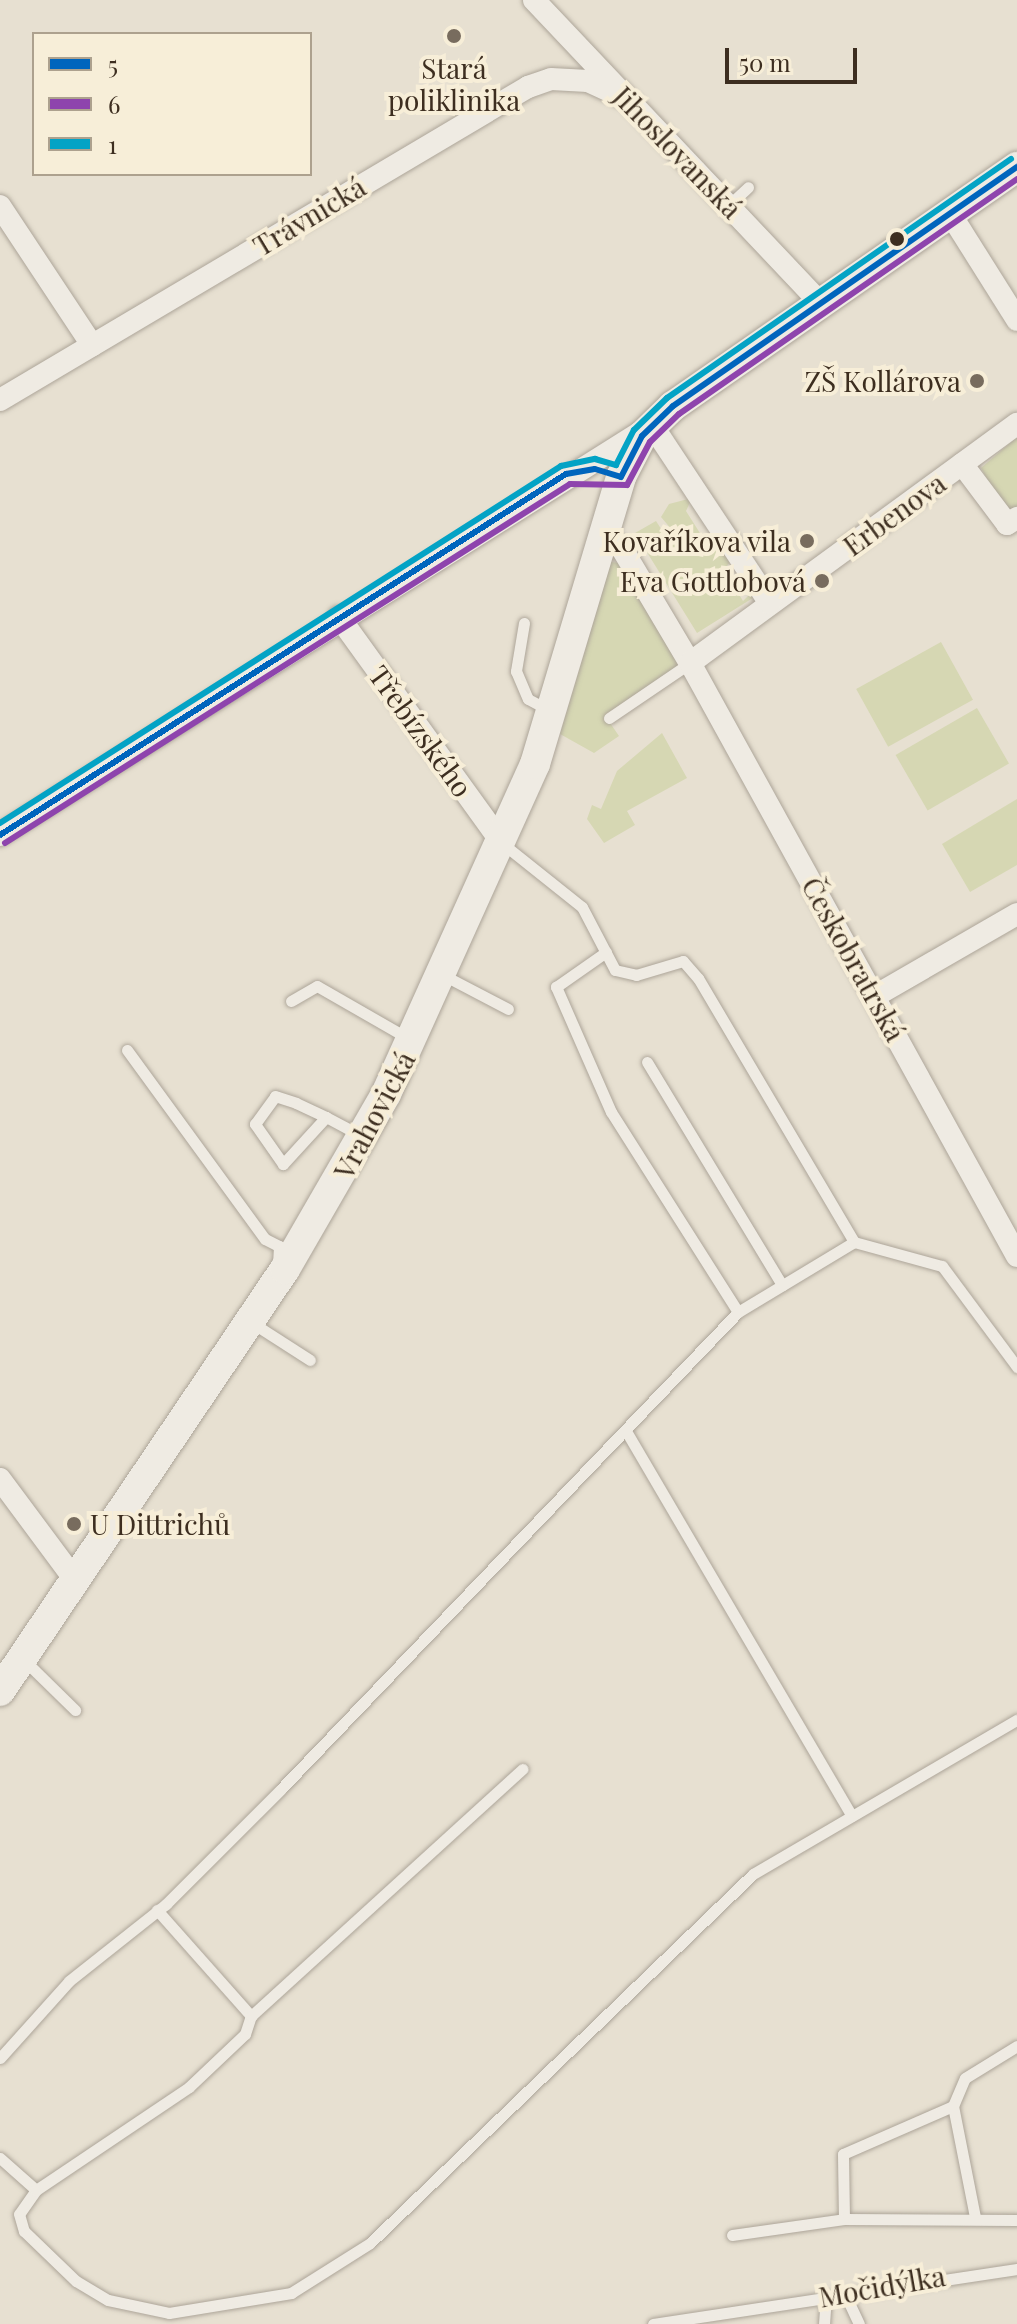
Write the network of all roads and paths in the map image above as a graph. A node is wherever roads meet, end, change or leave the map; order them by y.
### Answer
1 (534, 0) edge
2 (627, 99) junction
3 (1017, 167) edge
4 (748, 187) dead end
5 (729, 205) junction
6 (0, 206) edge
7 (951, 215) junction
8 (821, 304) junction
9 (1015, 313) edge
10 (92, 345) junction
11 (0, 400) edge
12 (1017, 424) edge
13 (652, 425) junction
14 (962, 464) junction
15 (566, 474) junction
16 (621, 477) junction
17 (1012, 525) edge
18 (604, 536) junction
19 (770, 603) junction
20 (339, 617) junction
21 (524, 623) dead end
22 (690, 663) junction
23 (553, 713) junction
24 (609, 718) dead end
25 (0, 835) edge
26 (503, 844) junction
27 (1017, 914) edge
28 (606, 952) junction
29 (445, 976) junction
30 (875, 996) junction
31 (291, 1001) dead end
32 (508, 1009) dead end
33 (414, 1040) junction
34 (127, 1050) dead end
35 (647, 1062) dead end
36 (326, 1117) junction
37 (364, 1136) junction
38 (854, 1242) junction
39 (1017, 1256) edge
40 (285, 1269) junction
41 (782, 1285) junction
42 (738, 1312) junction
43 (250, 1322) junction
44 (310, 1360) dead end
45 (1017, 1367) edge
46 (626, 1431) junction
47 (0, 1479) edge
48 (75, 1580) junction
49 (22, 1658) junction
50 (0, 1691) edge
51 (75, 1710) dead end
52 (1017, 1720) edge
53 (522, 1769) dead end
54 (852, 1816) junction
55 (157, 1910) junction
56 (251, 2016) junction
57 (1017, 2046) edge
58 (0, 2058) edge
59 (953, 2106) junction
60 (0, 2158) edge
61 (36, 2190) junction
62 (975, 2217) junction
63 (844, 2219) junction
64 (1017, 2220) edge
65 (732, 2235) dead end
66 (1017, 2269) edge
67 (845, 2294) junction
68 (826, 2296) junction
69 (653, 2324) edge
70 (824, 2324) edge
71 (859, 2324) edge

1 - 2 street, Jihoslovanská
2 - 5 street, Jihoslovanská
2 - 10 street, Trávnická
3 - 7 street
4 - 5 lane
5 - 8 street, Jihoslovanská
6 - 10 street
7 - 8 street
7 - 9 street
8 - 13 street
10 - 11 street, Trávnická
12 - 14 street, Erbenova
13 - 15 street
13 - 16 street, Vrahovická
13 - 19 street
14 - 17 street
14 - 19 street, Erbenova
15 - 16 street
15 - 20 street
16 - 18 street, Vrahovická
18 - 22 street, Českobratrská
18 - 23 street, Vrahovická
19 - 22 street, Erbenova
20 - 25 street
20 - 26 street, Třebízského
21 - 23 lane
22 - 24 lane
22 - 30 street, Českobratrská
23 - 26 street, Vrahovická
26 - 28 lane
26 - 29 street, Vrahovická
27 - 30 street
28 - 38 lane
28 - 42 lane
29 - 32 lane
29 - 33 street, Vrahovická
30 - 39 street, Českobratrská
31 - 33 lane
33 - 37 street, Vrahovická
34 - 40 lane
35 - 41 lane
36 - 36 lane
36 - 37 lane
37 - 40 street, Vrahovická
38 - 41 lane
38 - 45 lane
40 - 43 street, Vrahovická
41 - 42 lane
42 - 46 lane
43 - 44 lane
43 - 48 street, Vrahovická
46 - 54 lane
46 - 55 lane
47 - 48 street
48 - 49 street, Vrahovická
49 - 50 street, Vrahovická
49 - 51 lane
52 - 54 lane
53 - 56 lane
54 - 61 lane
55 - 56 lane
55 - 58 lane
56 - 61 lane
57 - 59 lane
59 - 62 lane
59 - 63 lane
60 - 61 lane
62 - 63 lane
62 - 64 lane
63 - 65 lane
66 - 67 lane, Močidýlka
67 - 68 lane, Močidýlka
67 - 71 lane
68 - 69 lane, Močidýlka
68 - 70 lane

